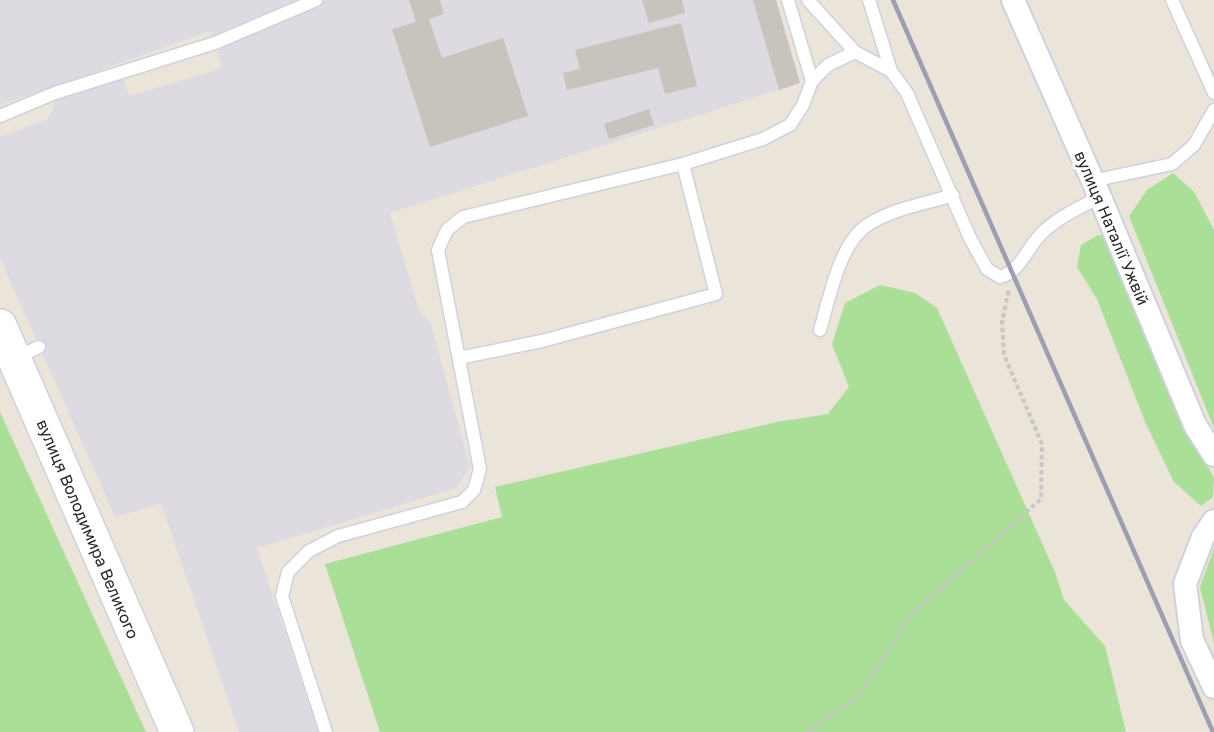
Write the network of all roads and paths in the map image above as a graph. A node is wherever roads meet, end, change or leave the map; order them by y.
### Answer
1 (316, 0) edge
2 (788, 0) edge
3 (808, 0) edge
4 (869, 0) edge
5 (1013, 0) edge
6 (1172, 0) edge
7 (855, 52) junction
8 (891, 71) junction
9 (812, 81) junction
10 (1214, 93) edge
11 (1214, 110) edge
12 (0, 116) edge
13 (683, 164) junction
14 (1096, 189) junction
15 (953, 195) junction
16 (1013, 274) junction
17 (0, 326) edge
18 (820, 330) dead end
19 (459, 358) junction
20 (1214, 454) edge
21 (1214, 521) edge
22 (1214, 687) edge
23 (177, 732) edge
24 (326, 732) edge
25 (805, 732) edge

1 - 12 lane
2 - 9 lane
3 - 7 lane
4 - 8 lane
5 - 14 street, вулиця Наталії Ужвій
6 - 10 lane
7 - 8 lane
7 - 9 lane
8 - 15 lane
9 - 13 lane
11 - 14 lane
13 - 19 lane
13 - 19 lane
14 - 16 lane
14 - 20 street, вулиця Наталії Ужвій
15 - 16 lane
15 - 18 lane
16 - 25 path
17 - 23 street, вулиця Володимира Великого
19 - 24 lane
21 - 22 street

